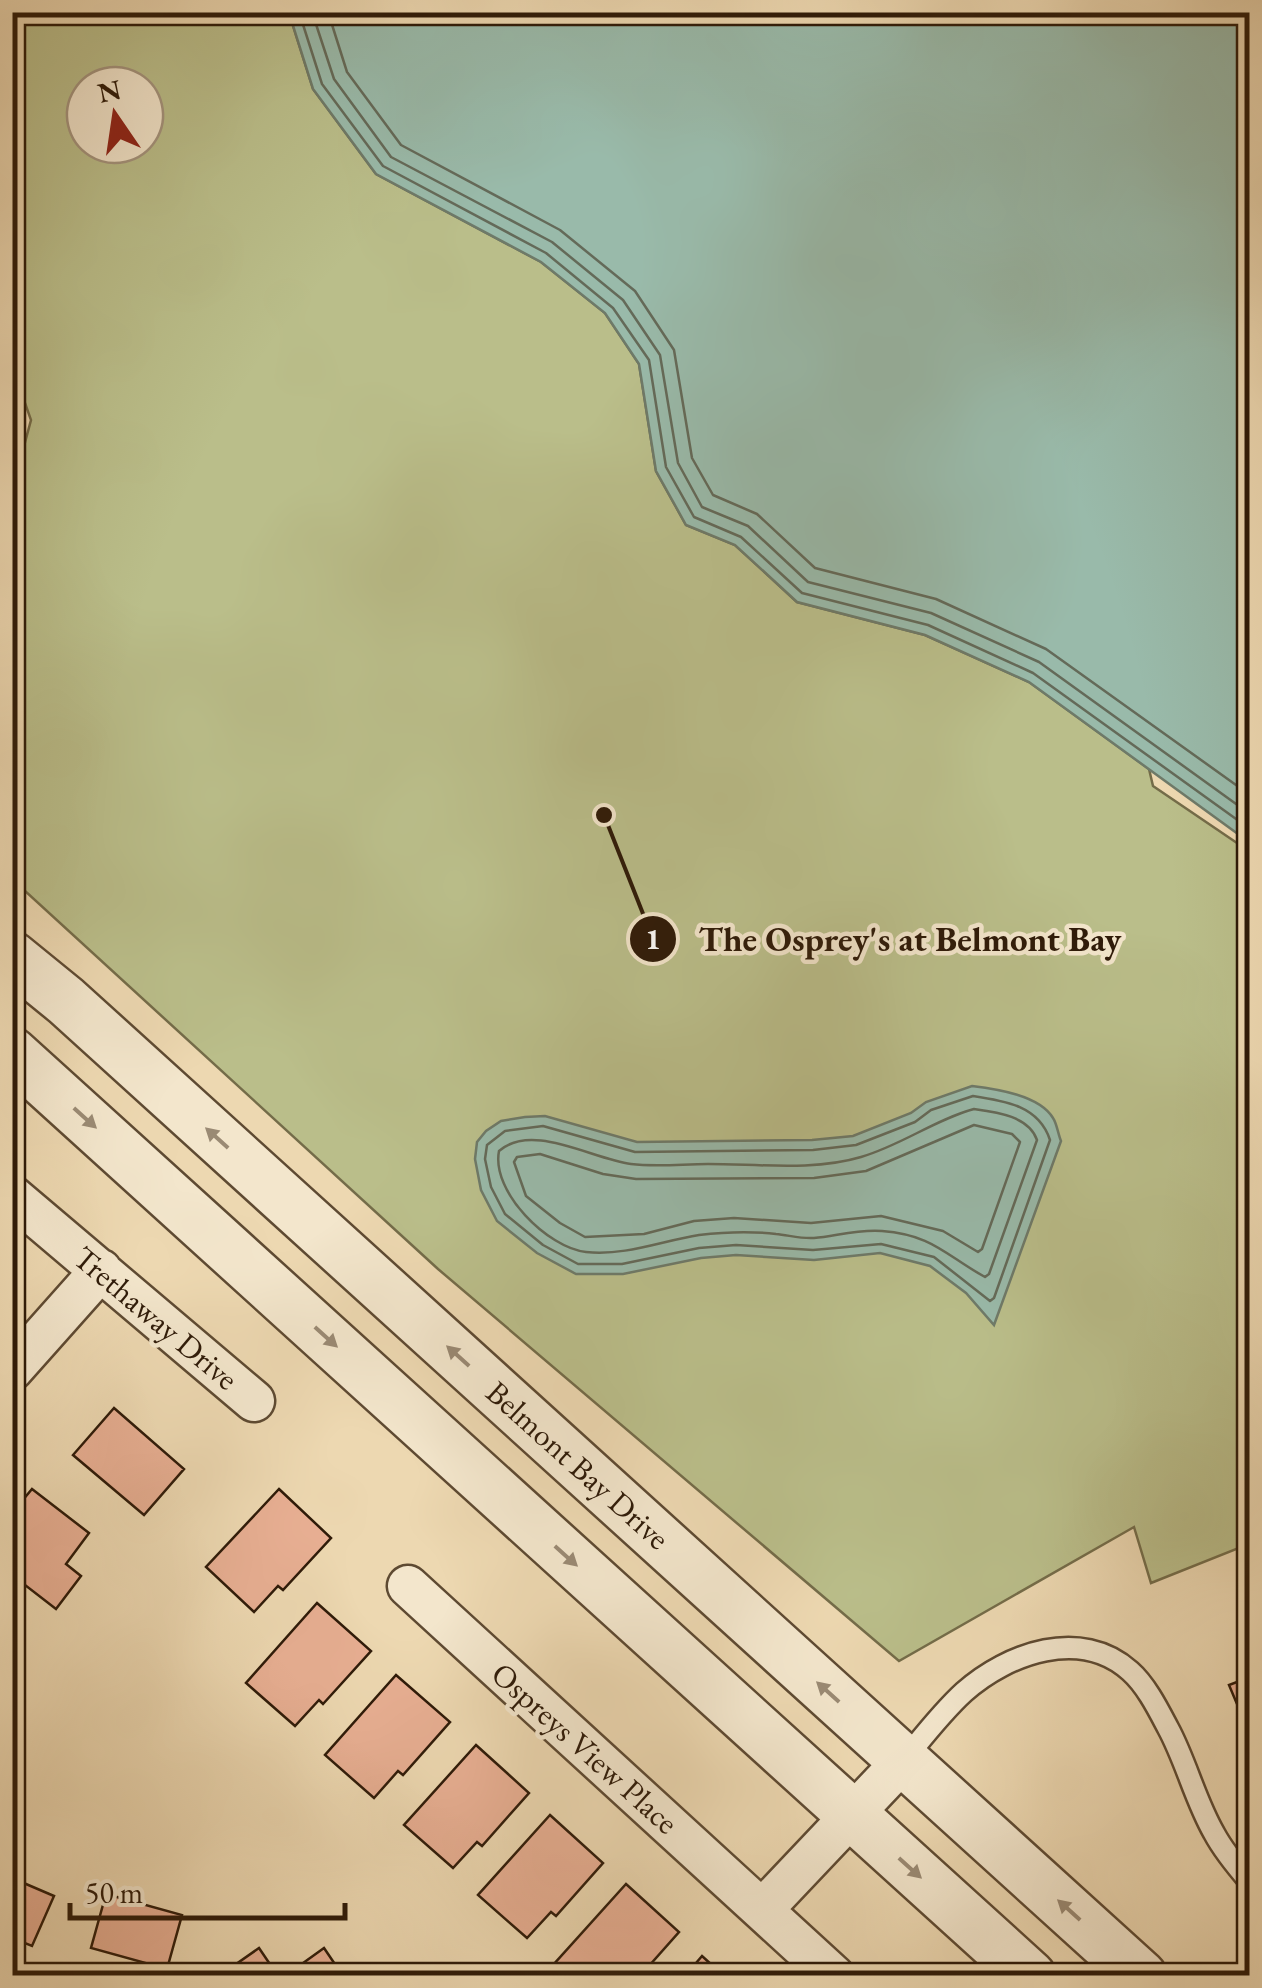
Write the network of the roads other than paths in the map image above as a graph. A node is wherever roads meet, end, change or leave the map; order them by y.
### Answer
1 (12, 957) edge
2 (12, 1053) edge
3 (12, 1196) edge
4 (101, 1270) junction
5 (12, 1370) edge
6 (254, 1401) dead end
7 (408, 1586) dead end
8 (904, 1760) junction
9 (852, 1815) junction
10 (1250, 1882) edge
11 (762, 1910) junction
12 (834, 1976) edge
13 (1030, 1976) edge
14 (1141, 1976) edge

8 -> 1 street, Belmont Bay Drive
2 -> 9 street
3 - 4 street, Trethaway Drive
4 - 5 street
4 - 6 street, Trethaway Drive
7 - 11 street, Ospreys View Place
8 - 9 street
8 - 10 lane
14 -> 8 street, Belmont Bay Drive
9 - 11 street
9 -> 13 street
11 - 12 street, Ospreys View Place

